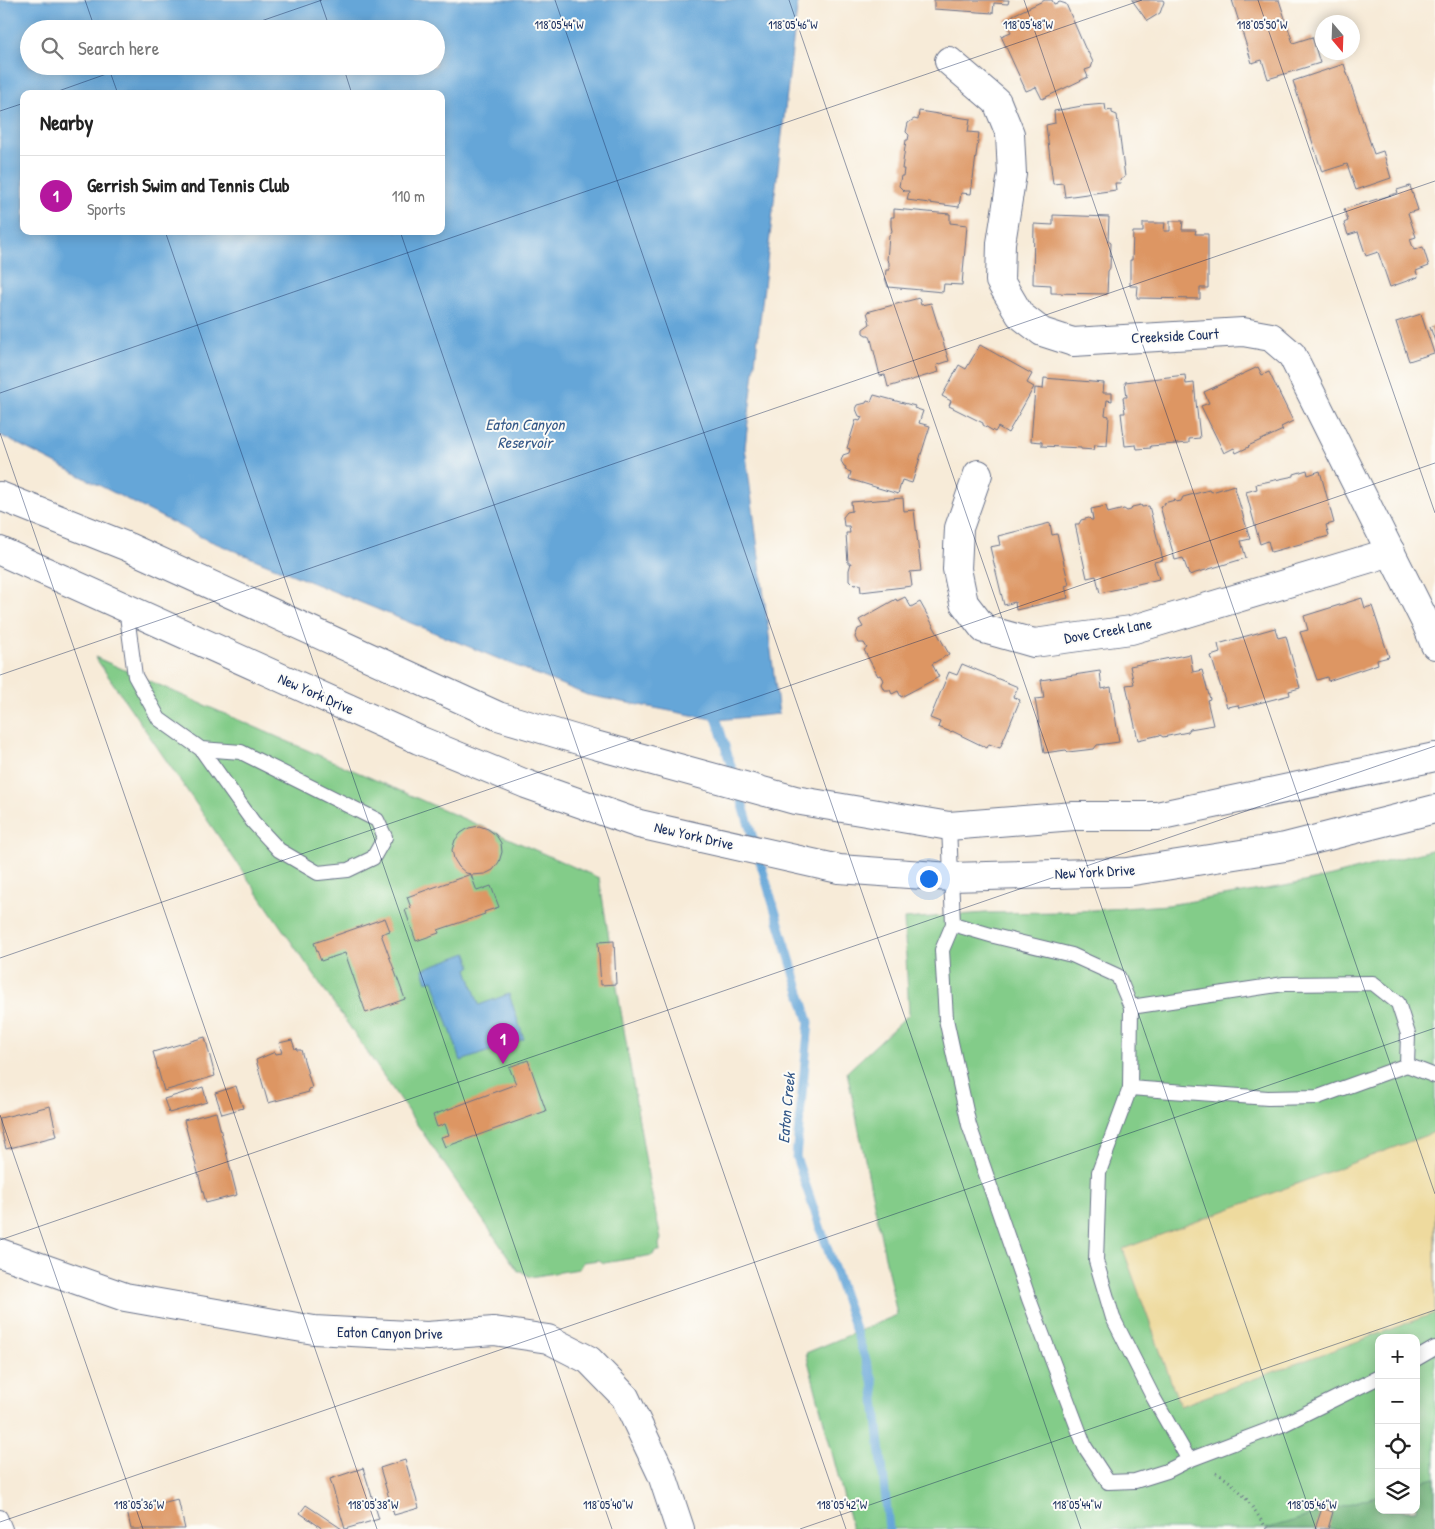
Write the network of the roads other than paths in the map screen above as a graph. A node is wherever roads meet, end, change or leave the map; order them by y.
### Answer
1 (950, 61) dead end
2 (978, 474) dead end
3 (0, 496) edge
4 (0, 551) edge
5 (1391, 552) junction
6 (126, 608) junction
7 (1435, 645) edge
8 (201, 749) junction
9 (1435, 757) edge
10 (1435, 809) edge
11 (950, 826) junction
12 (951, 878) junction
13 (953, 924) junction
14 (1131, 1006) junction
15 (1407, 1065) junction
16 (1435, 1076) edge
17 (1130, 1088) junction
18 (0, 1253) edge
19 (1435, 1348) edge
20 (1420, 1357) edge
21 (1375, 1379) edge
22 (1189, 1460) junction
23 (0, 1516) edge
24 (5, 1529) edge
25 (680, 1529) edge

1 - 5 main road, Creekside Court
2 - 5 main road, Dove Creek Lane
3 - 11 main road
4 - 6 main road, New York Drive
5 - 7 main road, Creekside Court
6 - 8 lane
6 - 12 main road, New York Drive
8 - 8 lane
9 - 11 main road
10 - 12 main road, New York Drive
11 - 12 lane
12 - 13 lane
13 - 14 lane
13 - 22 lane
14 - 15 lane
14 - 17 lane
15 - 16 lane
15 - 17 lane
17 - 22 lane
18 - 25 main road, Eaton Canyon Drive
19 - 20 lane
21 - 22 lane
23 - 24 lane

